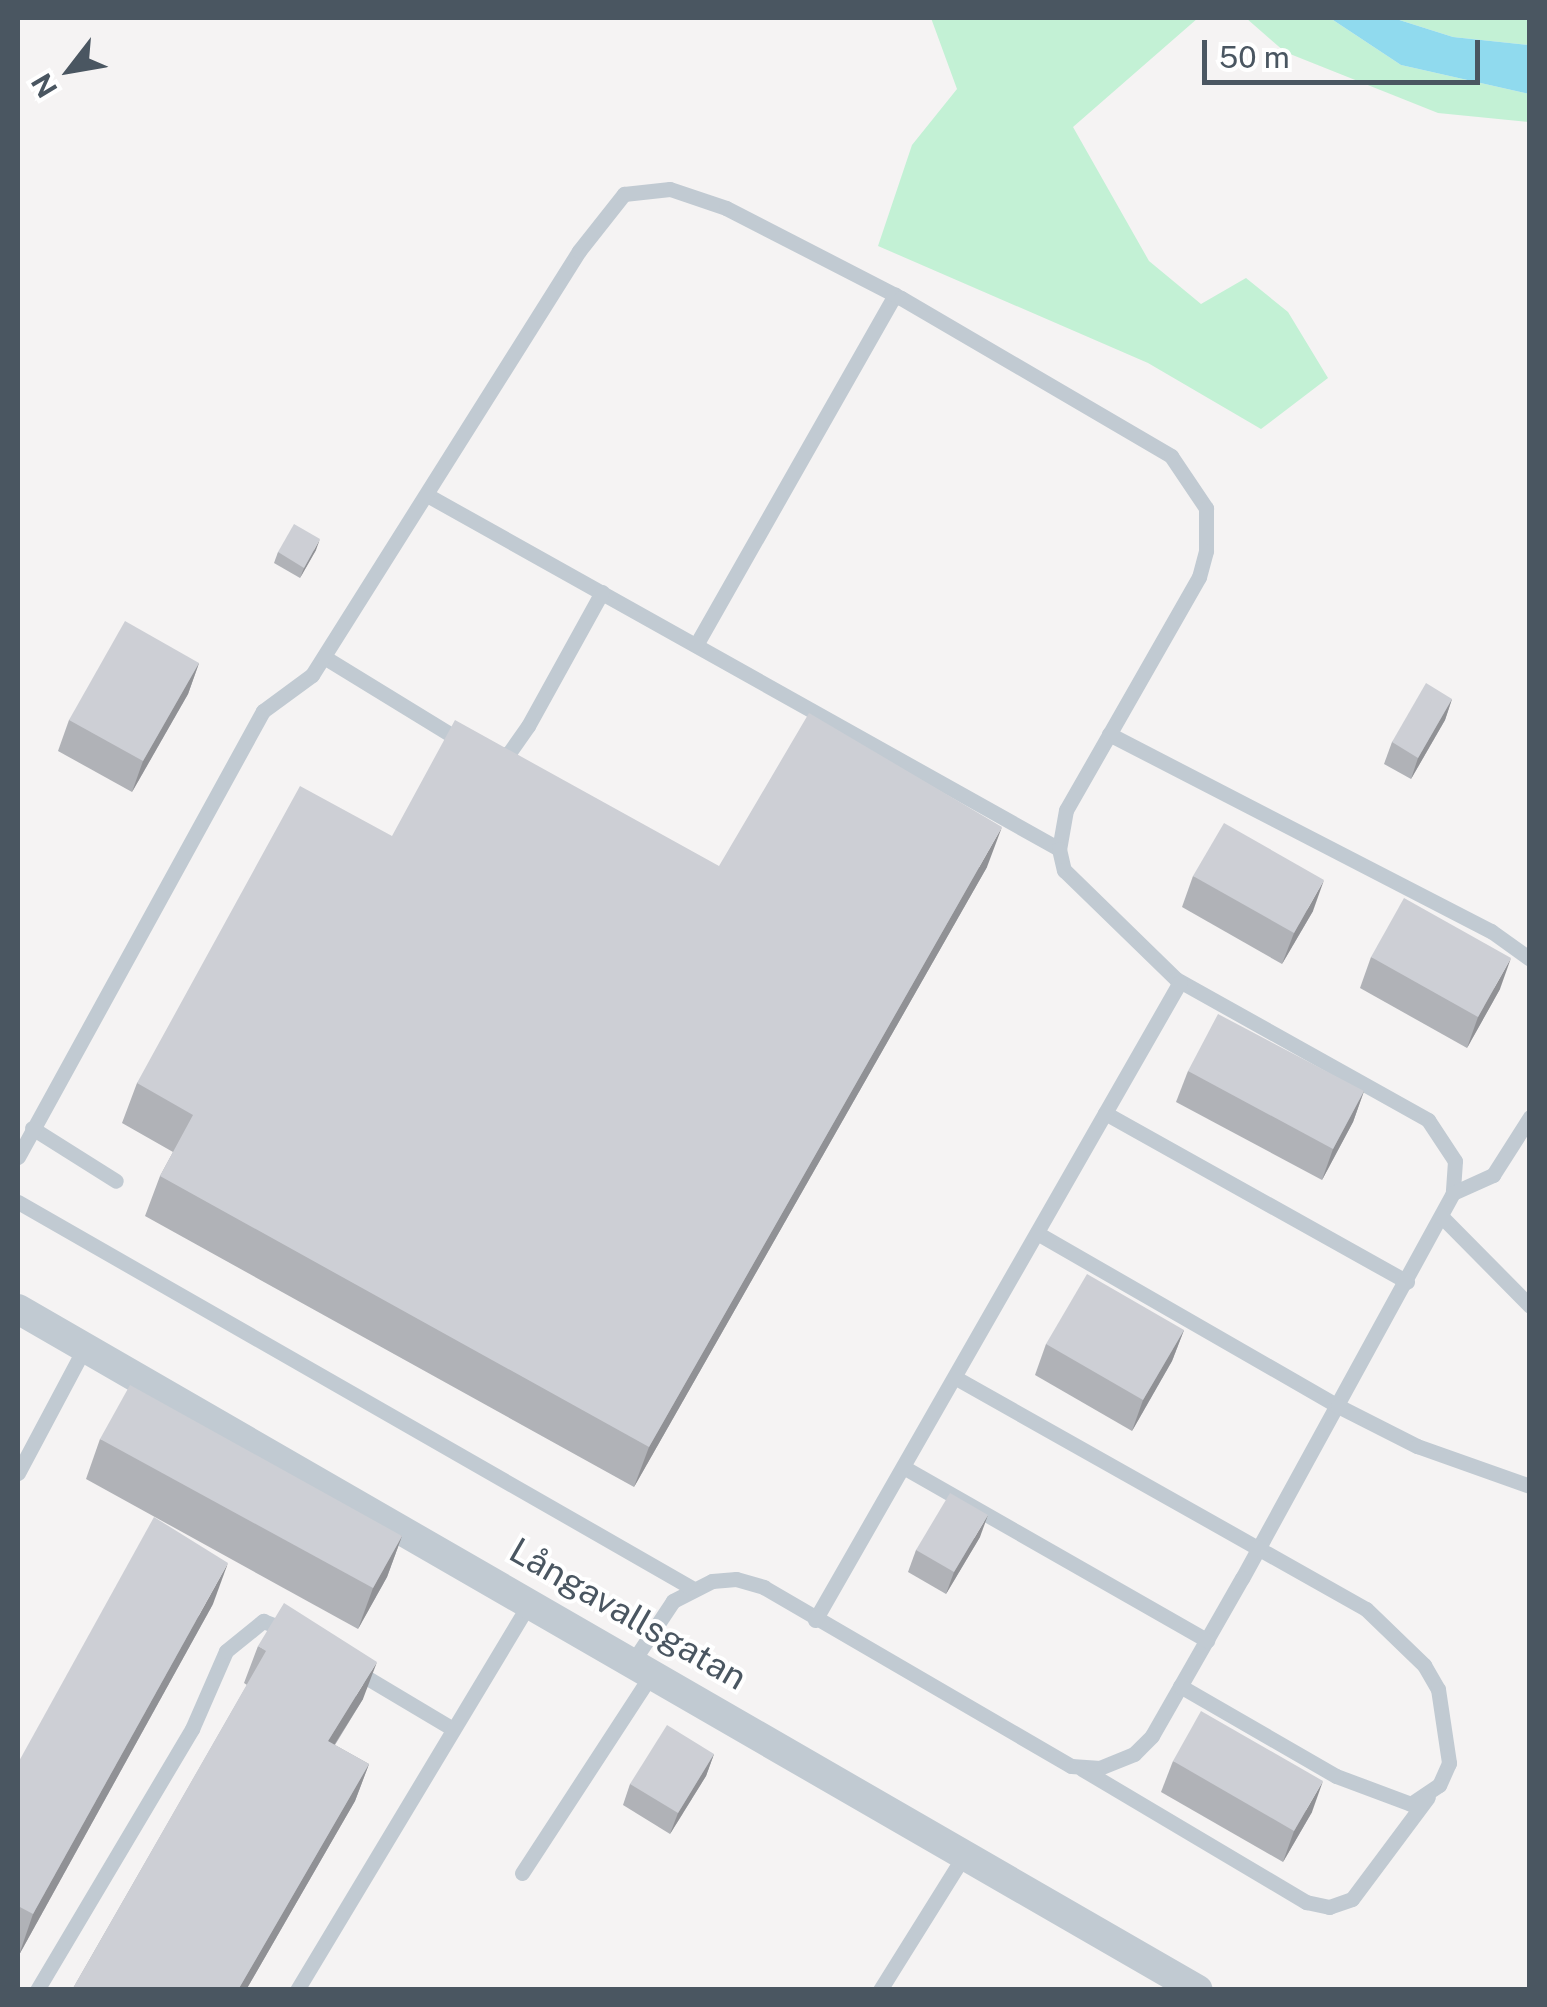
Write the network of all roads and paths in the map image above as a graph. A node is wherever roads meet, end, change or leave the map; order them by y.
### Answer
1 (894, 295) junction
2 (428, 495) junction
3 (602, 592) junction
4 (696, 645) junction
5 (324, 658) junction
6 (1109, 734) junction
7 (1059, 848) junction
8 (1530, 958) edge
9 (1180, 982) junction
10 (1105, 1114) junction
11 (1530, 1117) edge
12 (32, 1128) junction
13 (18, 1157) edge
14 (116, 1180) dead end
15 (1452, 1194) junction
16 (18, 1202) edge
17 (1442, 1217) junction
18 (1038, 1233) junction
19 (1407, 1282) junction
20 (1530, 1306) edge
21 (18, 1309) edge
22 (85, 1347) junction
23 (956, 1378) junction
24 (1338, 1406) junction
25 (905, 1468) junction
26 (18, 1473) edge
27 (1530, 1486) edge
28 (1261, 1545) junction
29 (692, 1588) junction
30 (531, 1600) junction
31 (815, 1620) junction
32 (303, 1639) edge
33 (1206, 1640) junction
34 (336, 1659) edge
35 (644, 1666) junction
36 (1180, 1686) junction
37 (453, 1729) junction
38 (1082, 1769) junction
39 (1429, 1796) junction
40 (965, 1854) junction
41 (522, 1873) dead end
42 (882, 1989) edge
43 (37, 1990) edge
44 (297, 1990) edge
45 (1198, 1990) edge

1 - 2 lane
1 - 4 lane
1 - 6 lane
2 - 3 lane
2 - 5 lane
3 - 4 lane
3 - 5 lane
4 - 7 lane
5 - 12 lane
6 - 7 lane
6 - 8 lane
7 - 9 lane
9 - 10 lane
9 - 15 lane
10 - 18 lane
10 - 19 lane
11 - 15 lane
12 - 13 lane
12 - 14 lane
15 - 17 lane
16 - 29 lane
17 - 19 lane
17 - 20 lane
18 - 23 lane
18 - 24 lane
19 - 24 lane
21 - 22 street, Långavallsgatan
22 - 26 lane
22 - 30 street, Långavallsgatan
23 - 25 lane
23 - 28 lane
24 - 27 lane
24 - 28 lane
25 - 31 lane
25 - 33 lane
28 - 33 lane
28 - 39 lane
29 - 31 lane
29 - 35 lane
30 - 35 street, Långavallsgatan
30 - 37 lane
31 - 38 lane
32 - 43 lane
33 - 36 lane
34 - 37 lane
35 - 40 street, Långavallsgatan
35 - 41 lane
36 - 38 lane
36 - 39 lane
37 - 44 lane
38 - 39 lane
40 - 42 lane
40 - 45 street, Långavallsgatan

